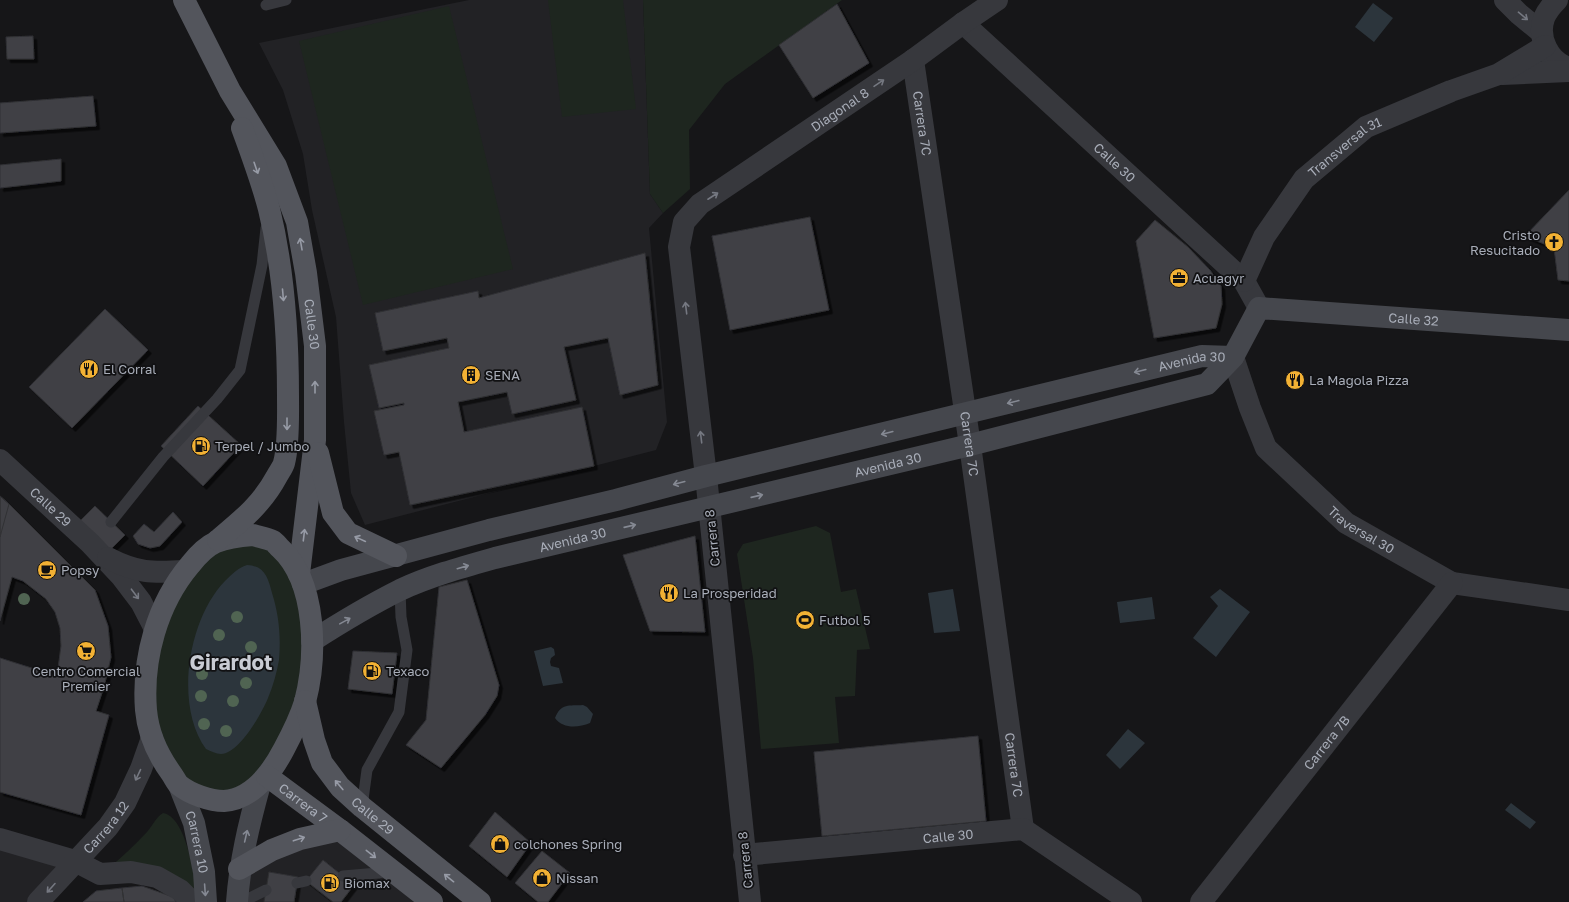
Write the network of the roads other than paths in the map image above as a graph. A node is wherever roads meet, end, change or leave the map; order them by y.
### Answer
1 (184, 0) edge
2 (286, 0) edge
3 (997, 0) edge
4 (1505, 0) edge
5 (1557, 0) edge
6 (266, 5) dead end
7 (963, 23) junction
8 (1543, 39) junction
9 (913, 60) junction
10 (1569, 70) edge
11 (1498, 74) junction
12 (230, 91) junction
13 (269, 209) junction
14 (684, 222) joint
15 (1244, 281) junction
16 (1259, 308) junction
17 (1569, 330) edge
18 (1233, 357) junction
19 (966, 414) junction
20 (315, 440) junction
21 (970, 445) junction
22 (0, 460) edge
23 (706, 476) junction
24 (709, 507) junction
25 (111, 522) dead end
26 (214, 543) junction
27 (95, 546) junction
28 (396, 556) junction
29 (184, 571) junction
30 (301, 579) junction
31 (1452, 583) junction
32 (400, 590) junction
33 (1569, 600) edge
34 (155, 629) junction
35 (312, 641) junction
36 (305, 701) junction
37 (152, 738) junction
38 (264, 780) junction
39 (179, 785) junction
40 (362, 808) junction
41 (1023, 829) junction
42 (340, 830) junction
43 (0, 839) edge
44 (744, 855) junction
45 (75, 861) junction
46 (240, 869) junction
47 (392, 870) junction
48 (343, 876) dead end
49 (266, 890) dead end
50 (38, 902) edge
51 (192, 902) edge
52 (206, 902) edge
53 (236, 902) edge
54 (242, 902) edge
55 (432, 902) edge
56 (480, 902) edge
57 (750, 902) edge
58 (1131, 902) edge
59 (1201, 902) edge

1 - 12 main road, Calle 30
2 - 6 lane
3 - 7 street, Diagonal 8
4 -> 8 street
5 - 8 street
7 - 9 street, Diagonal 8
7 - 15 street, Calle 30
8 - 10 street
8 - 11 street, Transversal 31
14 -> 9 street, Diagonal 8
9 - 19 street, Carrera 7C
10 - 11 street, Transversal 31
11 - 15 street, Transversal 31
12 -> 13 main road, Calle 30
20 -> 12 main road, Calle 30
13 - 25 lane
13 -> 26 main road, Calle 30
23 -> 14 street, Carrera 8
15 - 16 street, Calle 30
16 - 17 street, Calle 32
16 - 18 street
18 -> 19 street, Avenida 30
18 - 21 street, Avenida 30
18 - 31 street, Traversal 30
19 - 21 street, Carrera 7C
19 -> 23 street, Avenida 30
28 -> 20 main road
30 -> 20 main road, Calle 30
24 -> 21 street, Avenida 30
21 - 41 street, Carrera 7C
22 - 27 street, Calle 29
23 - 24 street, Carrera 8
23 -> 28 street, Avenida 30
32 -> 24 street, Avenida 30
24 - 44 street, Carrera 8
26 - 29 main road, Calle 30
26 - 30 main road
27 - 29 street, Calle 29
27 -> 34 street, Calle 29
28 - 30 street, Avenida 30
29 - 34 main road, Calle 30
30 - 35 main road
31 - 33 street, Traversal 30
31 - 59 street, Carrera 7B
35 -> 32 street, Avenida 30
32 - 40 lane
34 - 37 main road, Calle 30
35 - 36 main road
36 - 38 main road
40 -> 36 main road, Calle 29
37 - 39 main road, Calle 30
37 -> 45 street, Carrera 12
38 - 39 main road
38 - 42 main road, Carrera 7
46 -> 38 street
39 -> 52 street, Carrera 10
56 -> 40 main road, Calle 29
41 - 44 street, Calle 30
41 - 58 street
46 -> 42 main road
42 -> 47 main road
43 - 45 street
44 - 57 street, Carrera 8
45 -> 50 street, Carrera 12
45 - 51 street
46 - 53 street
47 - 48 lane
47 - 55 main road
49 - 54 lane

